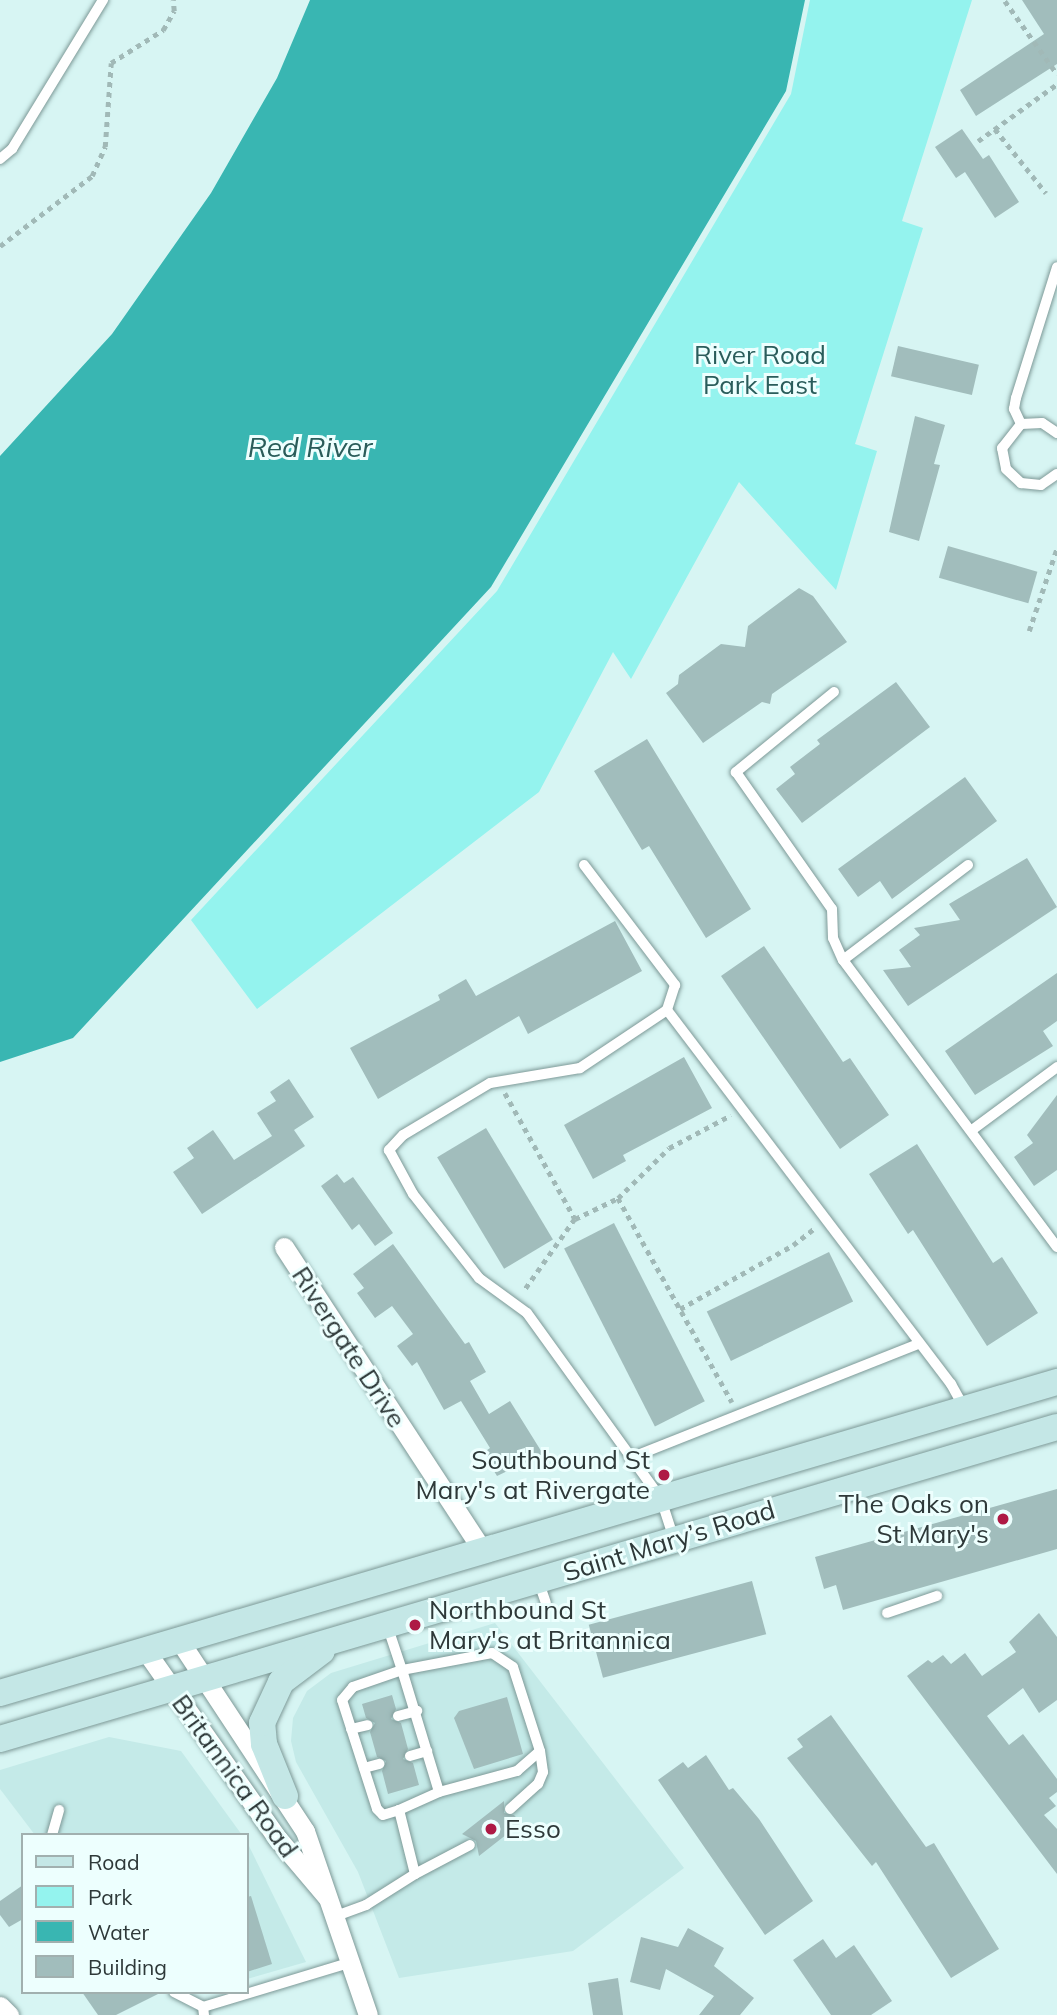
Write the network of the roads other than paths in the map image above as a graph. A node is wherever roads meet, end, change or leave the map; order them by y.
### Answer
1 (103, 0) edge
2 (0, 159) edge
3 (1057, 267) edge
4 (1021, 424) junction
5 (1057, 433) edge
6 (1057, 474) edge
7 (834, 692) dead end
8 (584, 865) dead end
9 (968, 865) dead end
10 (843, 960) junction
11 (667, 1010) junction
12 (1057, 1067) edge
13 (972, 1130) junction
14 (284, 1247) dead end
15 (1057, 1247) edge
16 (918, 1344) junction
17 (1057, 1381) edge
18 (965, 1409) junction
19 (1057, 1427) edge
20 (630, 1458) junction
21 (661, 1499) junction
22 (674, 1539) junction
23 (483, 1551) junction
24 (937, 1596) dead end
25 (887, 1613) dead end
26 (387, 1625) junction
27 (347, 1636) junction
28 (179, 1640) junction
29 (145, 1650) junction
30 (402, 1671) junction
31 (207, 1676) junction
32 (171, 1686) junction
33 (0, 1693) edge
34 (417, 1711) junction
35 (398, 1716) dead end
36 (368, 1725) dead end
37 (351, 1729) junction
38 (0, 1739) edge
39 (427, 1751) junction
40 (540, 1751) junction
41 (411, 1756) dead end
42 (379, 1764) dead end
43 (364, 1768) junction
44 (439, 1792) junction
45 (285, 1796) junction
46 (510, 1808) dead end
47 (58, 1810) dead end
48 (400, 1810) junction
49 (52, 1833) edge
50 (470, 1845) dead end
51 (415, 1874) junction
52 (332, 1907) junction
53 (353, 1961) junction
54 (177, 1994) edge
55 (0, 2006) edge
56 (204, 2011) edge
57 (9, 2015) edge
58 (368, 2015) edge

1 - 2 lane
3 - 4 lane
4 - 5 lane
4 - 6 lane
7 - 10 lane
8 - 11 lane
9 - 10 lane
10 - 13 lane
11 - 16 lane
11 - 20 lane
12 - 13 lane
13 - 15 lane
14 - 23 street, Rivergate Drive
16 - 18 lane
16 - 20 lane
17 - 18 main road, Saint Mary’s Road
18 - 21 main road, Saint Mary’s Road
19 - 22 main road, Saint Mary’s Road
20 - 21 lane
21 - 22 lane
21 - 23 main road, Saint Mary’s Road
22 - 26 main road, Saint Mary’s Road
23 - 28 main road, Saint Mary’s Road
24 - 25 lane
26 - 27 main road, Saint Mary’s Road
26 - 30 lane
27 - 31 main road, Saint Mary’s Road
27 - 45 main road
28 - 29 main road, Saint Mary’s Road
28 - 31 street, Britannica Road
29 - 32 street, Britannica Road
29 - 33 main road, Saint Mary’s Road
30 - 34 lane
30 - 37 lane
30 - 40 lane
31 - 32 main road, Saint Mary’s Road
31 - 45 street, Britannica Road
32 - 38 main road, Saint Mary’s Road
32 - 52 street, Britannica Road
34 - 35 lane
34 - 39 lane
36 - 37 lane
37 - 43 lane
39 - 41 lane
39 - 44 lane
40 - 44 lane
40 - 46 lane
42 - 43 lane
43 - 48 lane
44 - 48 lane
45 - 52 street, Britannica Road
47 - 49 lane
48 - 51 lane
50 - 51 lane
51 - 52 lane
52 - 53 street, Britannica Road
53 - 56 lane
53 - 58 street, Britannica Road
54 - 56 lane
55 - 57 street

